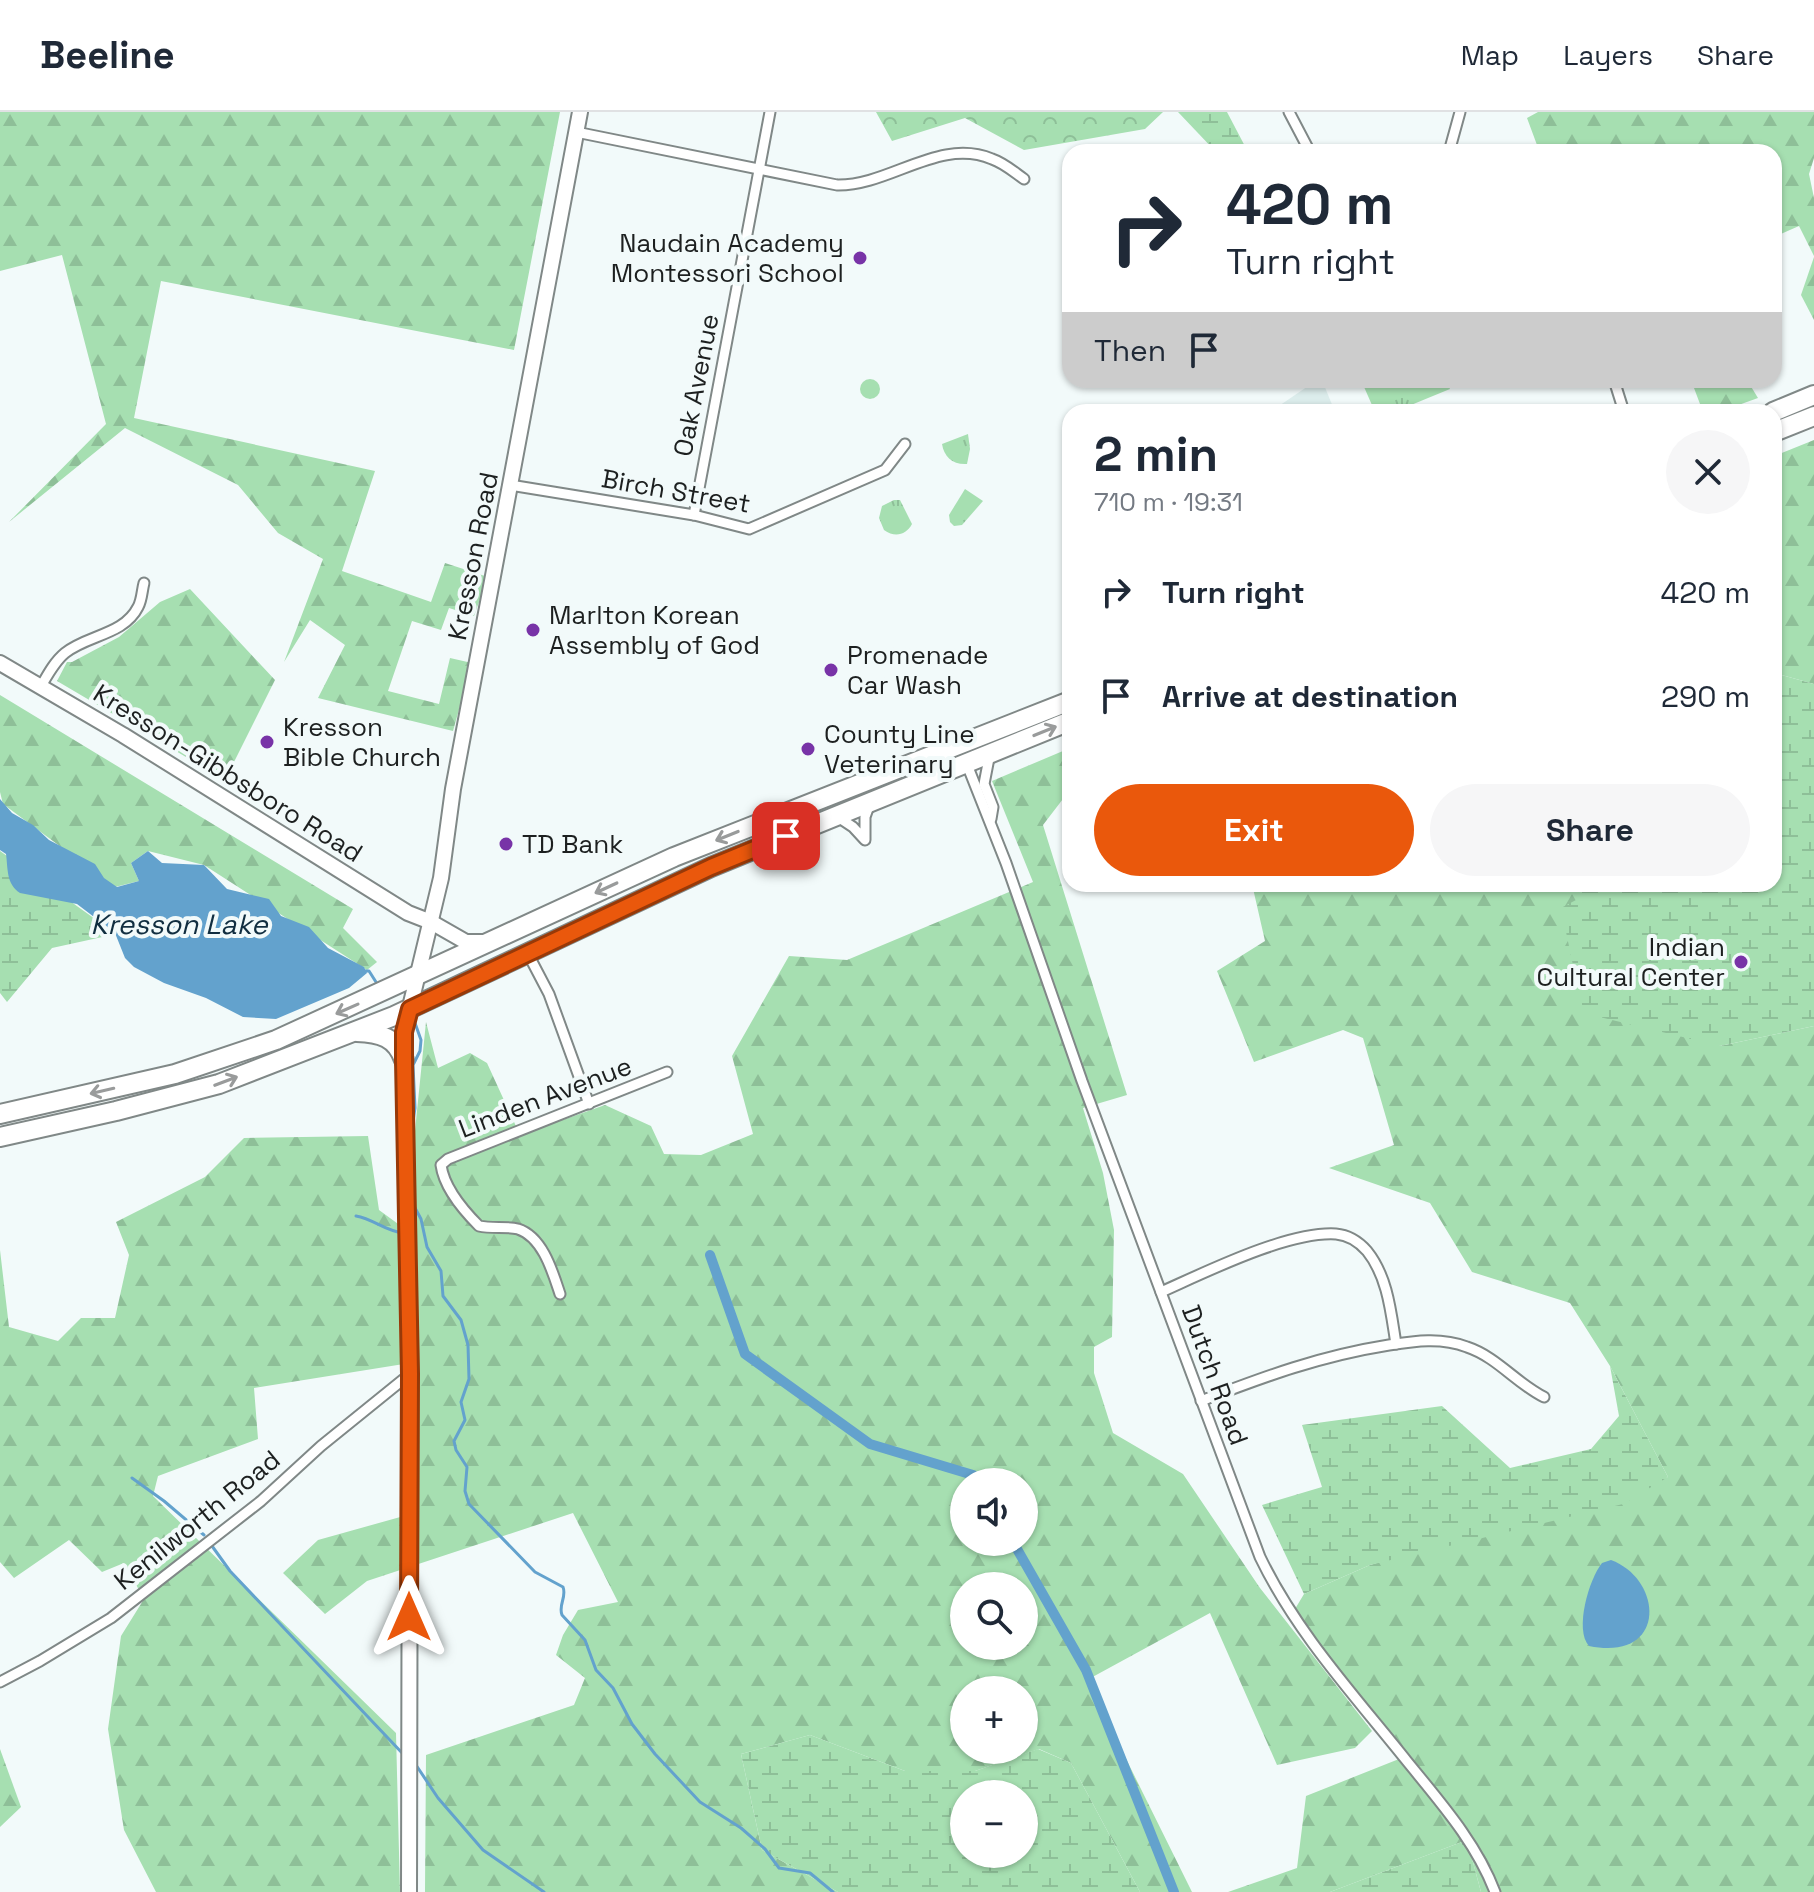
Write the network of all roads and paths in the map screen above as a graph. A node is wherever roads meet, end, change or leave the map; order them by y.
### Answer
1 (580, 112) edge
2 (770, 112) edge
3 (1289, 112) edge
4 (1460, 112) edge
5 (576, 132) junction
6 (1306, 144) edge
7 (1451, 144) edge
8 (759, 170) junction
9 (1024, 179) dead end
10 (1814, 395) edge
11 (1782, 408) edge
12 (1814, 416) edge
13 (1782, 429) edge
14 (905, 444) dead end
15 (510, 485) junction
16 (694, 515) junction
17 (144, 583) dead end
18 (0, 663) edge
19 (40, 688) junction
20 (1062, 704) edge
21 (1062, 724) edge
22 (1008, 725) junction
23 (990, 753) junction
24 (966, 762) junction
25 (870, 802) junction
26 (835, 816) junction
27 (991, 822) junction
28 (431, 922) junction
29 (493, 941) junction
30 (527, 952) junction
31 (418, 976) junction
32 (410, 1009) junction
33 (350, 1031) junction
34 (404, 1060) junction
35 (667, 1072) dead end
36 (589, 1104) junction
37 (0, 1114) edge
38 (0, 1137) edge
39 (1161, 1292) junction
40 (560, 1294) dead end
41 (1396, 1344) junction
42 (410, 1374) junction
43 (1544, 1397) dead end
44 (1201, 1401) junction
45 (0, 1682) edge
46 (409, 1892) edge
47 (1495, 1892) edge

1 - 5 street, Kresson Road
2 - 8 street, Oak Avenue
3 - 6 street
4 - 7 street
5 - 8 street
5 - 15 street, Kresson Road
8 - 9 street
8 - 16 street, Oak Avenue
10 - 11 highway
12 - 13 highway
14 - 16 street, Birch Street
15 - 16 street, Birch Street
15 - 28 street, Kresson Road
17 - 19 street
18 - 19 street, Kresson-Gibbsboro Road
19 - 28 street, Kresson-Gibbsboro Road
20 - 22 highway
23 -> 21 highway
22 - 24 highway
22 -> 29 highway
23 - 24 highway
23 - 27 street, Dutch Road
24 - 25 highway
24 - 27 street, Dutch Road
25 - 26 highway
25 - 26 street
26 - 30 highway
27 - 39 street, Dutch Road
28 - 29 street, Kresson-Gibbsboro Road
28 - 31 street, Kresson Road
29 - 31 highway
30 - 32 highway
30 - 36 street
31 - 32 street, Kresson Road
31 -> 37 highway
32 - 33 highway
32 - 34 street, Kresson Road
33 - 34 highway
38 -> 33 highway
34 - 42 street, Kresson Road
35 - 36 street, Linden Avenue
36 - 40 street, Linden Avenue
39 - 41 street
39 - 44 street, Dutch Road
41 - 43 street
41 - 44 street
42 - 45 street, Kenilworth Road
42 - 46 street, Kresson Road
44 - 47 street, Dutch Road

